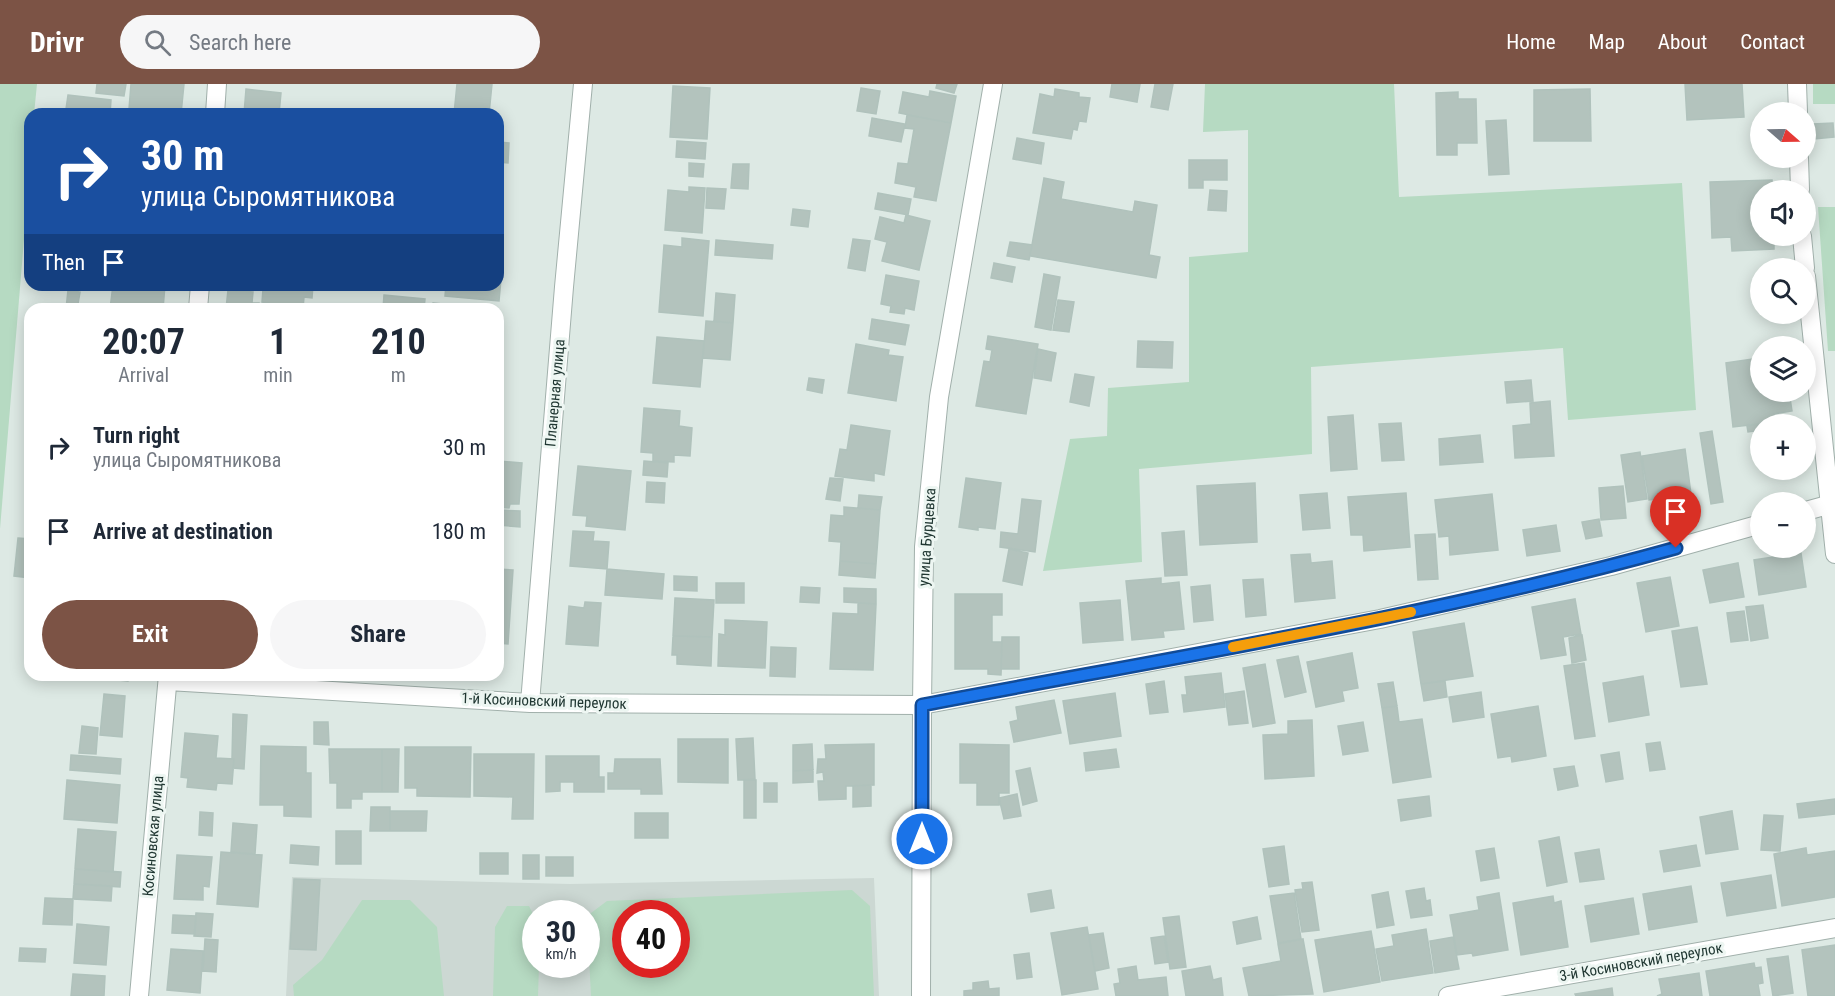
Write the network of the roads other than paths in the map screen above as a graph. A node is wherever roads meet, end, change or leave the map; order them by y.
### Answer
1 (217, 84) edge
2 (583, 84) edge
3 (993, 84) edge
4 (1797, 84) edge
5 (1798, 102) edge
6 (215, 108) edge
7 (1811, 324) edge
8 (1832, 504) edge
9 (1816, 508) edge
10 (1750, 527) edge
11 (1835, 554) edge
12 (168, 681) edge
13 (211, 681) edge
14 (530, 703) junction
15 (922, 705) junction
16 (1835, 928) edge
17 (139, 996) edge
18 (921, 996) edge
19 (1448, 996) edge

1 - 6 street
2 - 14 street, Планерная улица
3 - 15 street, улица Бурцевка
4 - 5 street
7 - 8 street
8 - 9 street
8 - 11 street
10 - 15 street, 1-й Косиновский переулок
12 - 17 street, Косиновская улица
13 - 14 street, 1-й Косиновский переулок
14 - 15 street, 1-й Косиновский переулок
15 - 18 street, улица Бурцевка
16 - 19 street, 3-й Косиновский переулок

